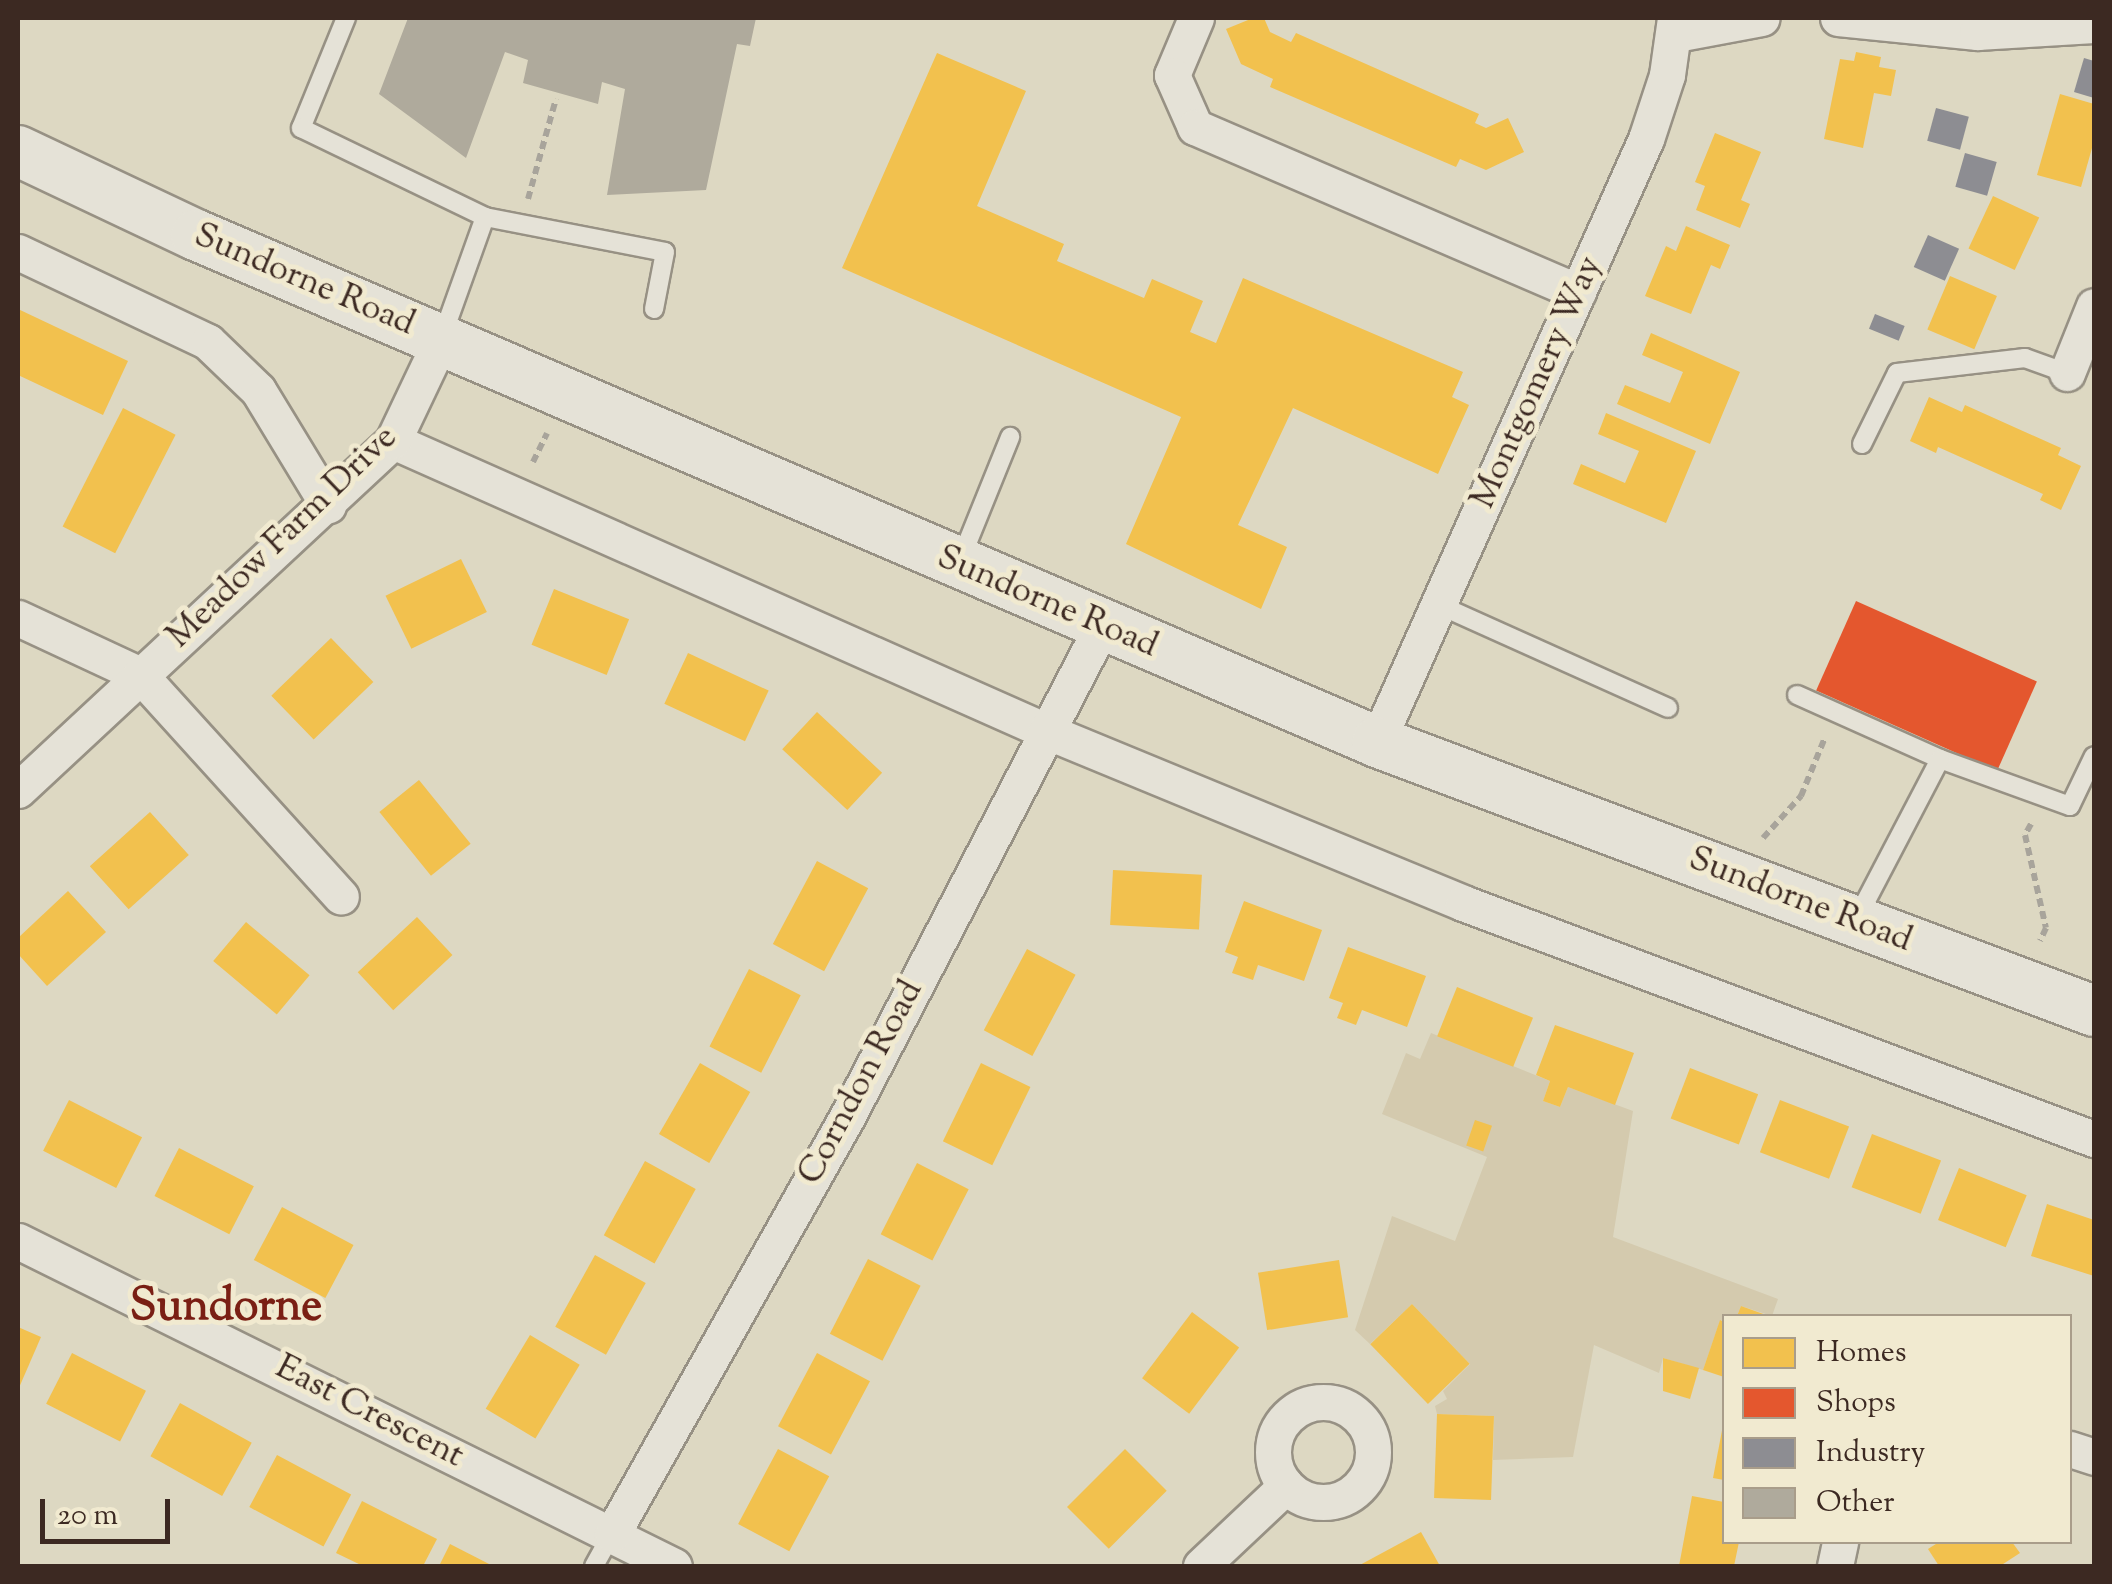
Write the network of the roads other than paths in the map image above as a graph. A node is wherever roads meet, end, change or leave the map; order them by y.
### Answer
1 (346, 18) edge
2 (1196, 18) edge
3 (1762, 18) edge
4 (1838, 18) edge
5 (2094, 25) edge
6 (1676, 26) edge
7 (18, 151) edge
8 (485, 217) junction
9 (18, 252) edge
10 (1578, 292) junction
11 (2094, 306) edge
12 (654, 309) dead end
13 (441, 340) junction
14 (2067, 373) joint
15 (1010, 438) dead end
16 (393, 441) junction
17 (1862, 444) dead end
18 (328, 504) junction
19 (958, 566) junction
20 (1438, 605) junction
21 (18, 618) edge
22 (1102, 626) junction
23 (140, 675) junction
24 (1797, 695) dead end
25 (1668, 708) dead end
26 (1046, 730) junction
27 (1377, 742) junction
28 (2094, 756) edge
29 (1940, 759) junction
30 (18, 790) edge
31 (340, 897) dead end
32 (1855, 922) junction
33 (2094, 1011) edge
34 (2094, 1139) edge
35 (18, 1241) edge
36 (1286, 1486) dead end
37 (612, 1534) junction
38 (594, 1566) edge
39 (674, 1566) edge
40 (1201, 1566) edge

1 - 8 lane
2 - 10 street
3 - 6 street
4 - 5 street
6 - 10 street, Montgomery Way
7 - 13 main road, Sundorne Road
8 - 12 lane
8 - 13 lane
9 - 18 street
10 - 20 street, Montgomery Way
11 - 14 street
13 - 16 street, Meadow Farm Drive
13 - 19 main road, Sundorne Road
14 - 17 lane
15 - 19 lane
16 - 18 street, Meadow Farm Drive
16 - 26 street
18 - 23 street, Meadow Farm Drive
19 - 22 main road, Sundorne Road
20 - 25 lane
20 - 27 street, Montgomery Way
21 - 23 street
22 - 26 street, Corndon Road
22 - 27 main road, Sundorne Road
23 - 30 street, Meadow Farm Drive
23 - 31 street, Meadow Farm Drive
24 - 29 lane
26 - 34 street
26 - 37 street, Corndon Road
27 - 32 main road, Sundorne Road
28 - 29 lane
29 - 32 lane
32 - 33 main road, Sundorne Road
35 - 37 street, East Crescent
36 - 40 street
37 - 38 lane
37 - 39 street, East Crescent

